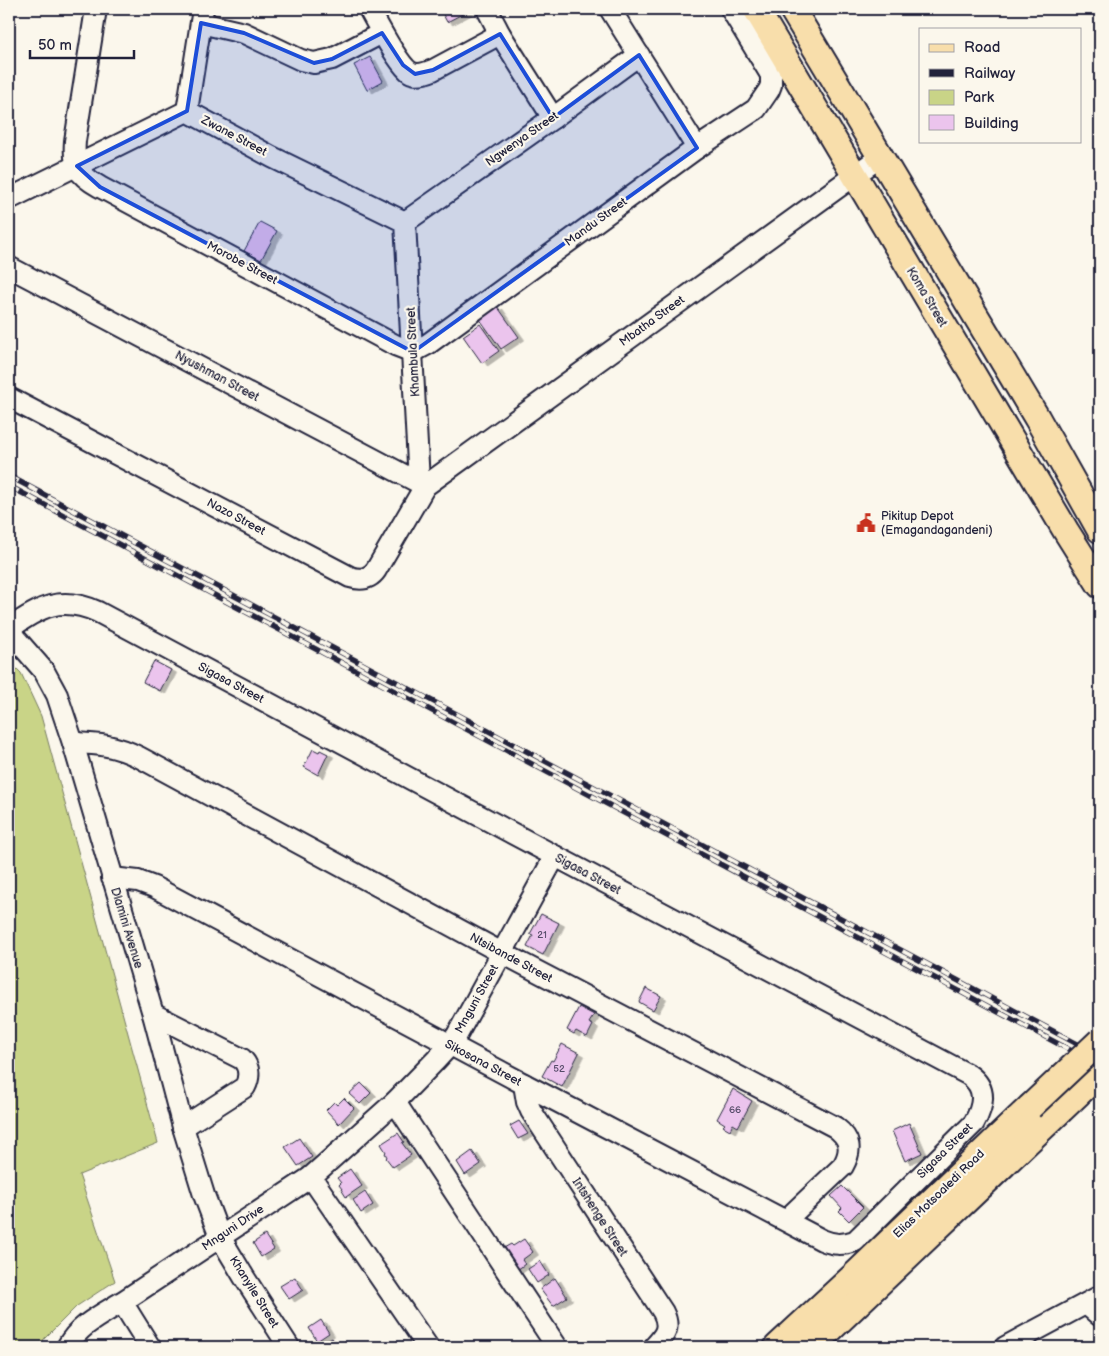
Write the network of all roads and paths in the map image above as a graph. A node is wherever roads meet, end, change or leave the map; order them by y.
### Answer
1 (96, 9) edge
2 (369, 9) edge
3 (486, 9) edge
4 (610, 9) edge
5 (731, 9) edge
6 (756, 9) edge
7 (792, 9) edge
8 (202, 16) edge
9 (382, 33) junction
10 (500, 34) junction
11 (639, 55) junction
12 (187, 111) junction
13 (553, 118) junction
14 (697, 148) junction
15 (880, 157) junction
16 (76, 166) junction
17 (854, 175) junction
18 (9, 199) edge
19 (405, 222) junction
20 (9, 267) edge
21 (413, 352) junction
22 (9, 398) edge
23 (422, 484) junction
24 (1100, 530) edge
25 (1100, 585) edge
26 (9, 630) edge
27 (73, 743) junction
28 (555, 856) junction
29 (112, 878) junction
30 (502, 953) junction
31 (152, 1014) junction
32 (1100, 1041) edge
33 (450, 1045) junction
34 (1100, 1073) edge
35 (524, 1084) junction
36 (395, 1102) junction
37 (1038, 1115) junction
38 (183, 1127) junction
39 (311, 1177) junction
40 (786, 1220) junction
41 (220, 1237) junction
42 (855, 1241) joint
43 (122, 1302) junction
44 (1096, 1305) edge
45 (68, 1347) edge
46 (150, 1347) edge
47 (289, 1347) edge
48 (428, 1347) edge
49 (558, 1347) edge
50 (654, 1347) edge
51 (777, 1347) edge
52 (812, 1347) edge
53 (1005, 1347) edge

1 - 16 street
2 - 9 street
3 - 10 street
4 - 11 street
5 - 14 street, Mandu Street
6 - 17 main road, Koma Street
7 - 15 main road
8 - 9 street
8 - 12 street
9 - 10 street
10 - 13 street
11 - 13 street, Ngwenya Street
11 - 14 street
12 - 16 street, Zwane Street
12 - 19 street, Zwane Street
13 - 19 street, Ngwenya Street
14 - 21 street, Mandu Street
15 - 17 street, Mbatha Street
15 - 24 main road
16 - 18 street, Zwane Street
16 - 21 street, Morobe Street
17 - 23 street, Mbatha Street
17 - 25 main road, Koma Street
19 - 21 street, Khambula Street
20 - 23 street, Nyushman Street
21 - 23 street, Khambula Street
22 - 23 street, Nazo Street
26 - 27 street, Dlamini Avenue
26 - 28 street, Sigasa Street
27 - 29 street, Dlamini Avenue
27 - 30 street, Ntsibande Street
28 - 30 street, Mnguni Street
28 - 42 street, Sigasa Street
29 - 31 street, Dlamini Avenue
29 - 33 street, Sikosana Street
30 - 33 street, Mnguni Street
30 - 40 street, Ntsibande Street
31 - 38 street, Dlamini Avenue
31 - 38 street
32 - 37 main road, Elias Motsoaledi Road, bridge
33 - 35 street, Sikosana Street
33 - 36 street, Mnguni Street
34 - 37 main road, Elias Motsoaledi Road
35 - 40 street, Sikosana Street
35 - 50 street, Intshenge Street
36 - 39 street, Mnguni Drive
36 - 49 street
37 - 51 main road, Elias Motsoaledi Road
37 - 52 main road, Elias Motsoaledi Road
38 - 41 street, Dlamini Avenue
39 - 41 street, Mnguni Drive
39 - 48 street
40 - 42 street, Sikosana Street
41 - 43 street, Mnguni Drive
41 - 47 street, Khanyile Street
43 - 45 street, Mnguni Drive
43 - 46 street
44 - 53 street

